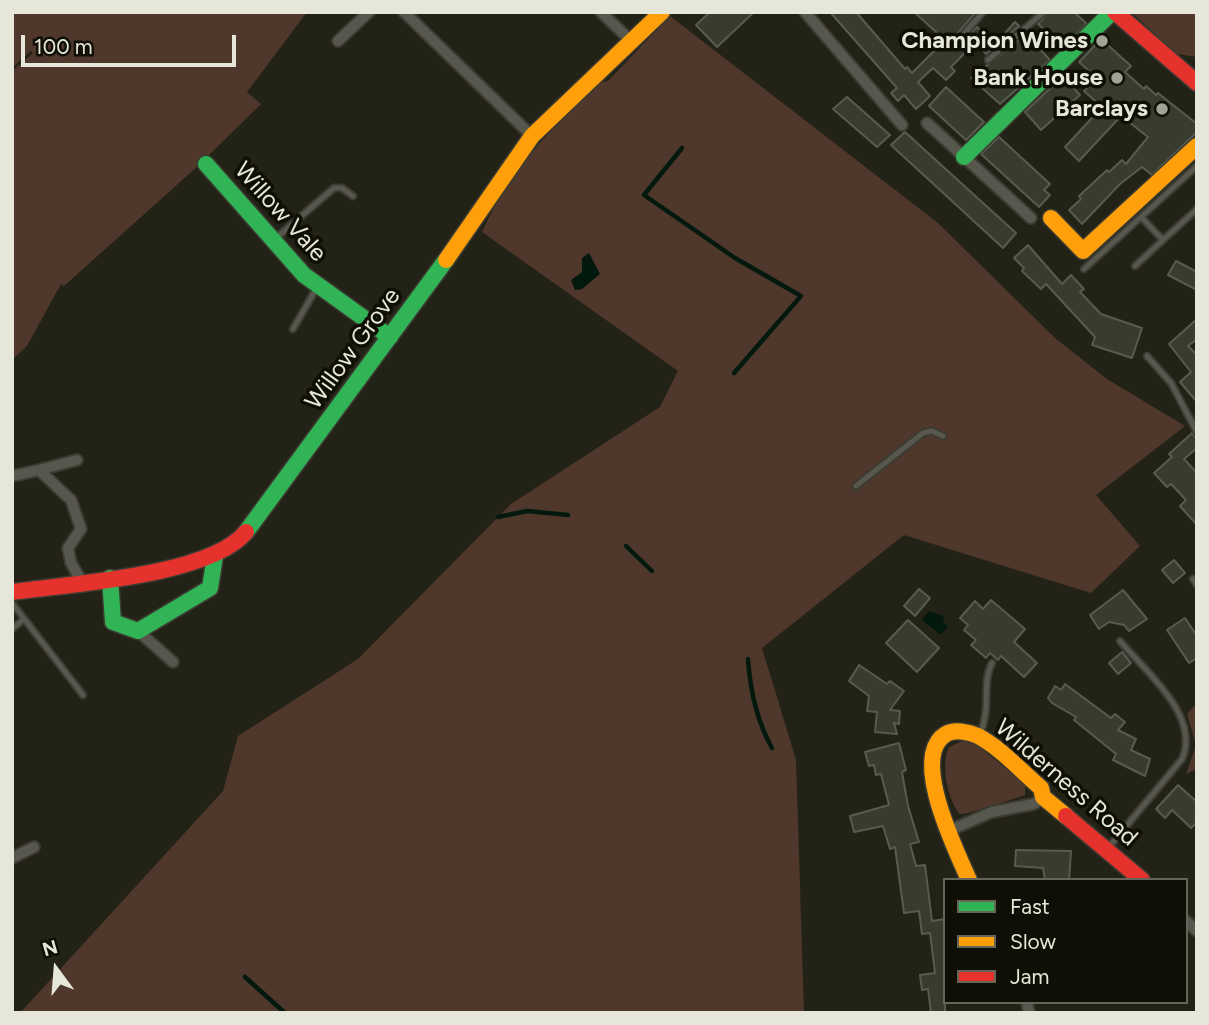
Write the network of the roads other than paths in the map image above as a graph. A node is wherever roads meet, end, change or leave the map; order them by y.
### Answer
1 (369, 12) edge
2 (404, 12) edge
3 (601, 12) edge
4 (662, 12) edge
5 (805, 12) edge
6 (983, 12) edge
7 (1044, 12) edge
8 (1114, 12) edge
9 (962, 36) dead end
10 (338, 41) dead end
11 (632, 42) junction
12 (988, 60) dead end
13 (1197, 64) edge
14 (1179, 68) junction
15 (1197, 83) edge
16 (928, 123) dead end
17 (902, 124) dead end
18 (532, 136) junction
19 (1197, 146) edge
20 (964, 157) junction
21 (206, 163) dead end
22 (1197, 166) edge
23 (352, 196) dead end
24 (1197, 209) edge
25 (1141, 217) junction
26 (1031, 218) dead end
27 (1051, 218) dead end
28 (273, 240) junction
29 (1163, 240) junction
30 (1135, 266) dead end
31 (1084, 270) dead end
32 (318, 286) junction
33 (293, 329) dead end
34 (390, 337) junction
35 (1147, 356) dead end
36 (1197, 432) edge
37 (943, 436) dead end
38 (77, 460) dead end
39 (39, 470) junction
40 (12, 476) edge
41 (856, 486) dead end
42 (215, 556) junction
43 (110, 578) junction
44 (82, 582) junction
45 (12, 592) edge
46 (12, 603) edge
47 (24, 619) junction
48 (12, 629) edge
49 (138, 631) junction
50 (1120, 641) dead end
51 (173, 662) dead end
52 (992, 663) dead end
53 (83, 695) dead end
54 (979, 736) junction
55 (1044, 797) junction
56 (948, 831) junction
57 (34, 846) dead end
58 (1108, 848) junction
59 (12, 858) edge
60 (968, 878) edge
61 (1140, 878) edge

1 - 10 street
2 - 18 street
3 - 11 street
4 - 11 street, Willow Grove
5 - 17 street
6 - 9 lane
7 - 12 lane
8 - 14 street
8 - 20 street
11 - 18 street, Willow Grove
13 - 14 street
14 - 15 street
16 - 20 street
18 - 34 street, Willow Grove
19 - 27 street
20 - 26 street
21 - 28 street, Willow Vale
22 - 25 lane
23 - 28 lane
24 - 29 lane
25 - 29 lane
25 - 31 lane
28 - 32 street, Willow Vale
29 - 30 lane
32 - 33 lane
32 - 34 street, Willow Vale
34 - 42 street, Willow Grove
35 - 36 lane
37 - 41 lane
38 - 39 street
39 - 40 street
39 - 44 street
42 - 43 street, Willow Grove
42 - 49 street
43 - 44 street, Willow Grove
43 - 49 street
44 - 45 street, Willow Grove
46 - 47 lane
47 - 48 lane
47 - 53 lane
49 - 51 street
50 - 58 lane
52 - 54 lane
54 - 55 street, Wilderness Road
54 - 56 street, Wilderness Road
55 - 56 street
55 - 58 street, Wilderness Road
56 - 60 street, Wilderness Road
57 - 59 street
58 - 61 street, Wilderness Road

